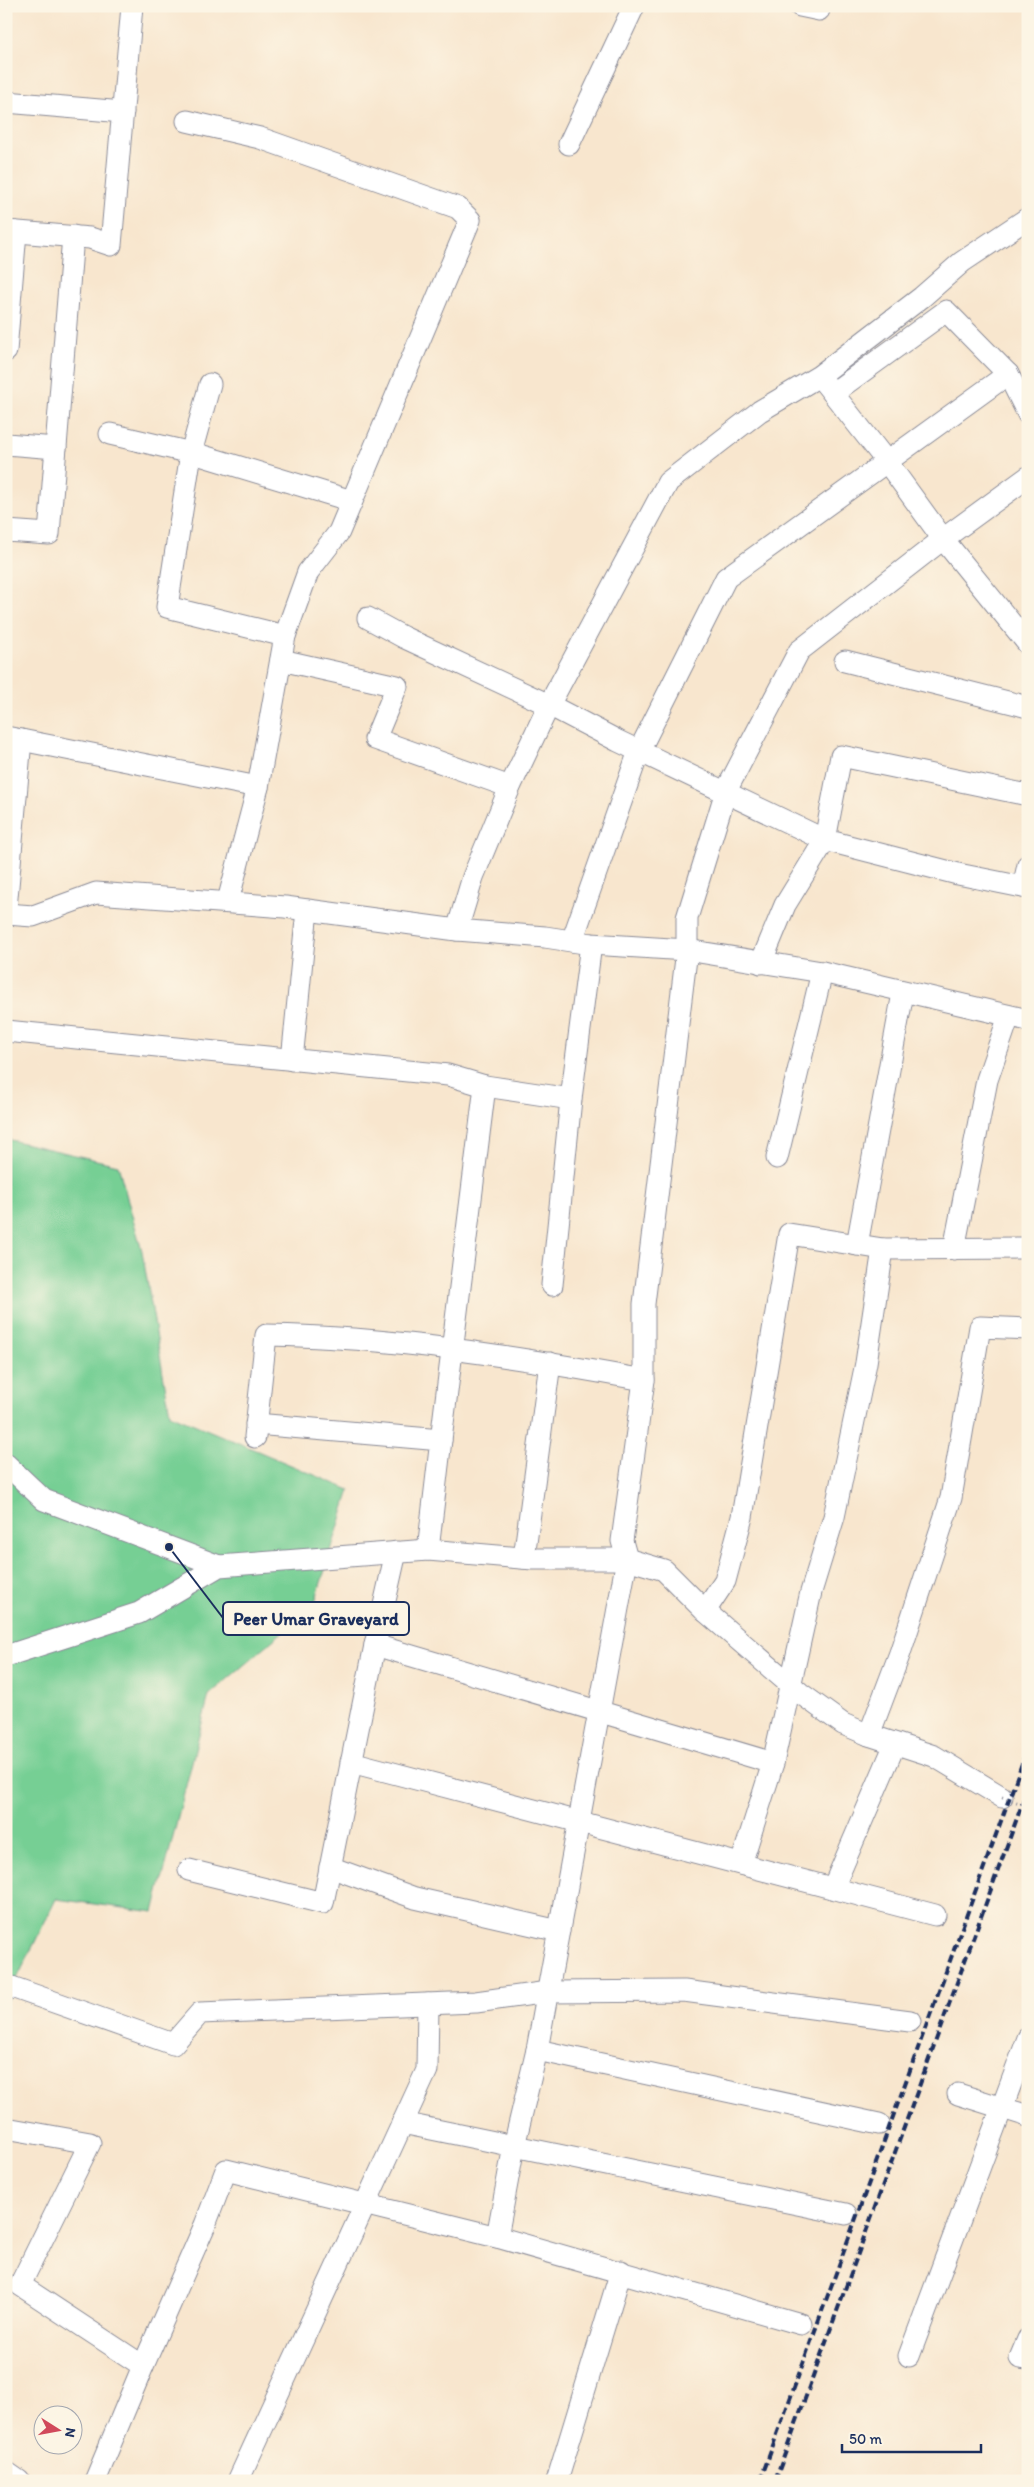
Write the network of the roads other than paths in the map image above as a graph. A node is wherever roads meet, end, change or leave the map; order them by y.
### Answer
1 (132, 6) edge
2 (634, 6) edge
3 (6, 102) edge
4 (123, 112) junction
5 (187, 121) dead end
6 (569, 144) dead end
7 (1028, 218) edge
8 (11, 232) edge
9 (73, 236) junction
10 (6, 351) edge
11 (1008, 374) junction
12 (820, 376) junction
13 (210, 384) dead end
14 (833, 393) junction
15 (1028, 414) edge
16 (110, 434) dead end
17 (6, 444) edge
18 (56, 448) junction
19 (191, 453) junction
20 (887, 462) junction
21 (1028, 477) edge
22 (352, 501) junction
23 (6, 531) edge
24 (943, 539) junction
25 (368, 618) dead end
26 (285, 636) junction
27 (1028, 644) edge
28 (281, 660) junction
29 (845, 662) dead end
30 (549, 705) junction
31 (1028, 707) edge
32 (14, 739) edge
33 (639, 750) junction
34 (258, 787) junction
35 (510, 787) junction
36 (726, 791) junction
37 (1028, 795) edge
38 (825, 840) junction
39 (1028, 865) edge
40 (1025, 888) edge
41 (228, 901) junction
42 (6, 909) edge
43 (307, 910) junction
44 (6, 914) edge
45 (457, 930) junction
46 (581, 943) junction
47 (687, 950) junction
48 (761, 963) junction
49 (822, 972) junction
50 (903, 993) junction
51 (1018, 1018) edge
52 (6, 1031) edge
53 (292, 1060) junction
54 (485, 1086) junction
55 (571, 1099) junction
56 (778, 1158) dead end
57 (858, 1245) junction
58 (954, 1248) junction
59 (1028, 1248) edge
60 (883, 1249) junction
61 (552, 1285) dead end
62 (1028, 1329) edge
63 (452, 1348) junction
64 (550, 1363) junction
65 (644, 1380) junction
66 (441, 1440) junction
67 (6, 1464) edge
68 (428, 1550) junction
69 (396, 1552) junction
70 (524, 1558) junction
71 (627, 1560) junction
72 (219, 1566) junction
73 (705, 1610) junction
74 (375, 1645) junction
75 (6, 1656) edge
76 (789, 1684) junction
77 (599, 1711) junction
78 (869, 1735) junction
79 (895, 1744) junction
80 (351, 1762) junction
81 (772, 1763) junction
82 (1002, 1797) road end
83 (579, 1822) junction
84 (741, 1864) junction
85 (330, 1867) junction
86 (189, 1870) dead end
87 (833, 1888) junction
88 (935, 1915) dead end
89 (559, 1931) junction
90 (6, 1985) edge
91 (548, 1992) junction
92 (428, 2004) junction
93 (910, 2021) dead end
94 (1028, 2038) edge
95 (537, 2050) junction
96 (958, 2094) dead end
97 (1001, 2107) junction
98 (1028, 2116) edge
99 (402, 2123) junction
100 (879, 2124) dead end
101 (6, 2128) edge
102 (514, 2146) junction
103 (365, 2205) junction
104 (846, 2214) dead end
105 (497, 2237) junction
106 (621, 2271) junction
107 (800, 2324) dead end
108 (1028, 2339) edge
109 (909, 2356) dead end
110 (1028, 2359) edge
111 (143, 2366) junction
112 (6, 2472) edge
113 (19, 2481) edge
114 (95, 2481) edge
115 (238, 2481) edge
116 (557, 2481) edge

1 - 4 street
2 - 6 street
3 - 4 street
4 - 9 street
5 - 22 street
7 - 12 street
8 - 9 street
8 - 10 street
9 - 18 street
11 - 14 street
11 - 15 street
11 - 20 street
12 - 14 street
12 - 30 street
13 - 19 street
14 - 20 street
16 - 19 street
17 - 18 street
18 - 23 street
19 - 22 street
19 - 26 street
20 - 24 street
20 - 33 street
21 - 24 street
22 - 26 street
24 - 27 street
24 - 36 street
25 - 30 street
26 - 28 street
28 - 34 street
28 - 35 street
29 - 31 street
30 - 33 street
30 - 35 street
32 - 34 street
32 - 42 street
33 - 36 street
33 - 46 street
34 - 41 street
35 - 45 street
36 - 38 street
36 - 47 street
37 - 38 street
38 - 40 street
38 - 48 street
39 - 40 street
41 - 43 street
41 - 44 street
43 - 45 street
43 - 53 street
45 - 46 street
46 - 47 street
46 - 55 street
47 - 48 street
47 - 65 street
48 - 49 street
49 - 50 street
49 - 56 street
50 - 51 street
50 - 57 street
51 - 58 street
52 - 53 street
53 - 54 street
54 - 55 street
54 - 63 street
55 - 61 street
57 - 60 street
57 - 73 street
58 - 59 street
58 - 60 street
60 - 76 street
62 - 78 street
63 - 64 street
63 - 66 street
63 - 66 street
64 - 65 street
64 - 70 street
65 - 71 street
66 - 68 street
67 - 72 street
68 - 69 street
68 - 70 street
69 - 72 street
69 - 74 street
70 - 71 street
71 - 73 street
71 - 77 street
72 - 75 street
73 - 76 street
74 - 77 street
74 - 80 street
76 - 78 street
76 - 81 street
77 - 81 street
77 - 83 street
78 - 79 street
79 - 82 street
79 - 87 street
80 - 83 street
80 - 85 street
81 - 84 street
83 - 84 street
83 - 89 street
84 - 87 street
85 - 86 street
85 - 89 street
87 - 88 street
89 - 91 street
90 - 92 street
91 - 92 street
91 - 93 street
91 - 95 street
92 - 99 street
94 - 97 street
95 - 100 street
95 - 102 street
96 - 97 street
97 - 98 street
97 - 109 street
99 - 102 street
99 - 103 street
101 - 111 street
102 - 104 street
102 - 105 street
103 - 105 street
103 - 111 street
103 - 115 street
105 - 106 street
106 - 107 street
106 - 116 street
108 - 110 street
111 - 114 street
112 - 113 street

